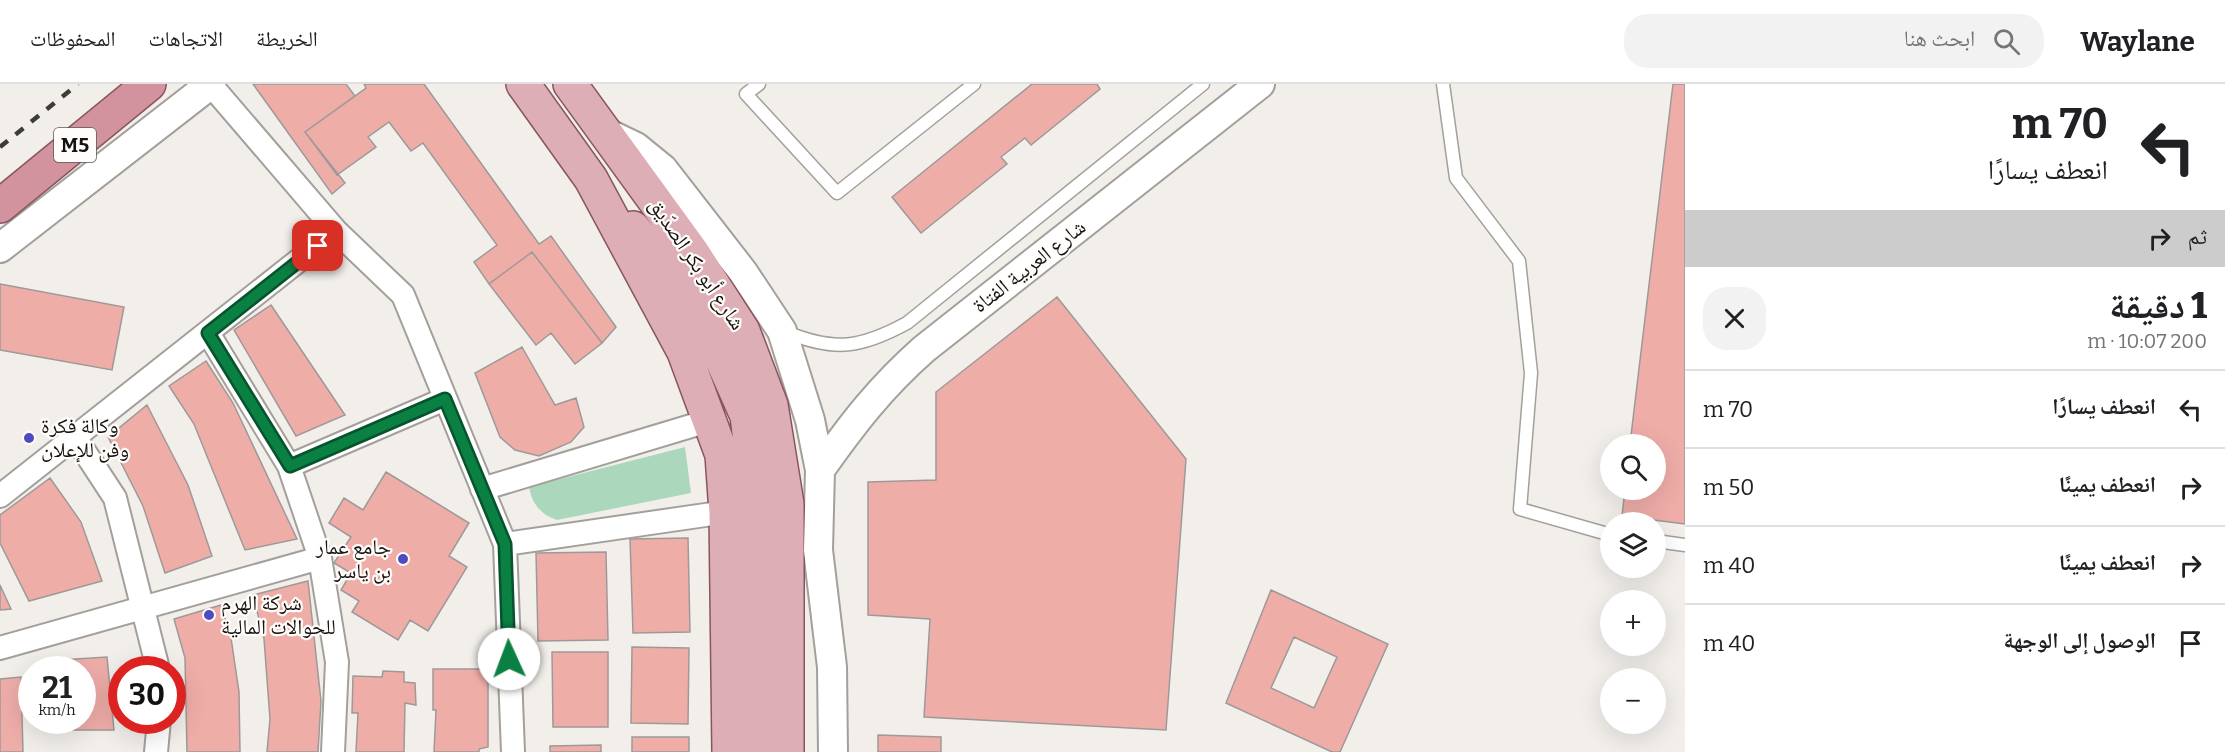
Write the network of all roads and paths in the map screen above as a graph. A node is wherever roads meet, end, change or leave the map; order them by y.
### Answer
1 (149, 84) edge
2 (211, 84) edge
3 (523, 84) edge
4 (570, 84) edge
5 (759, 84) edge
6 (974, 84) edge
7 (1203, 84) edge
8 (1260, 84) edge
9 (1443, 84) edge
10 (605, 132) junction
11 (591, 179) junction
12 (0, 206) edge
13 (336, 231) junction
14 (0, 248) edge
15 (782, 330) junction
16 (208, 333) junction
17 (445, 399) junction
18 (711, 420) junction
19 (75, 436) junction
20 (290, 466) junction
21 (820, 470) junction
22 (482, 489) junction
23 (0, 496) edge
24 (726, 512) junction
25 (1600, 532) edge
26 (1666, 543) edge
27 (505, 544) junction
28 (1685, 545) edge
29 (320, 558) junction
30 (144, 607) junction
31 (0, 648) edge
32 (155, 656) edge
33 (158, 734) edge
34 (156, 752) edge
35 (333, 752) edge
36 (513, 752) edge
37 (729, 752) edge
38 (758, 752) edge
39 (787, 752) edge
40 (833, 752) edge

1 - 12 highway, M5
2 - 13 street
2 - 14 street
3 - 11 main road
4 - 10 main road, شارع أبو بكر الصدّيق
5 - 6 lane
7 - 15 lane
8 - 21 street, شارع العربية الفتاة
9 - 25 lane
10 - 15 street
10 - 39 main road, شارع أبو بكر الصدّيق
11 - 18 main road
11 - 38 main road
13 - 16 street
13 - 17 street
15 - 21 street
16 - 19 street
16 - 20 street
17 - 20 street
17 - 22 street
18 - 22 street
18 - 24 main road
19 - 23 street
19 - 30 street
20 - 29 street
21 - 40 street
22 - 27 street
24 - 27 street
24 - 37 main road
26 - 28 lane
27 - 36 street
29 - 30 street
29 - 35 street
30 - 31 street
30 - 32 street
33 - 34 street

